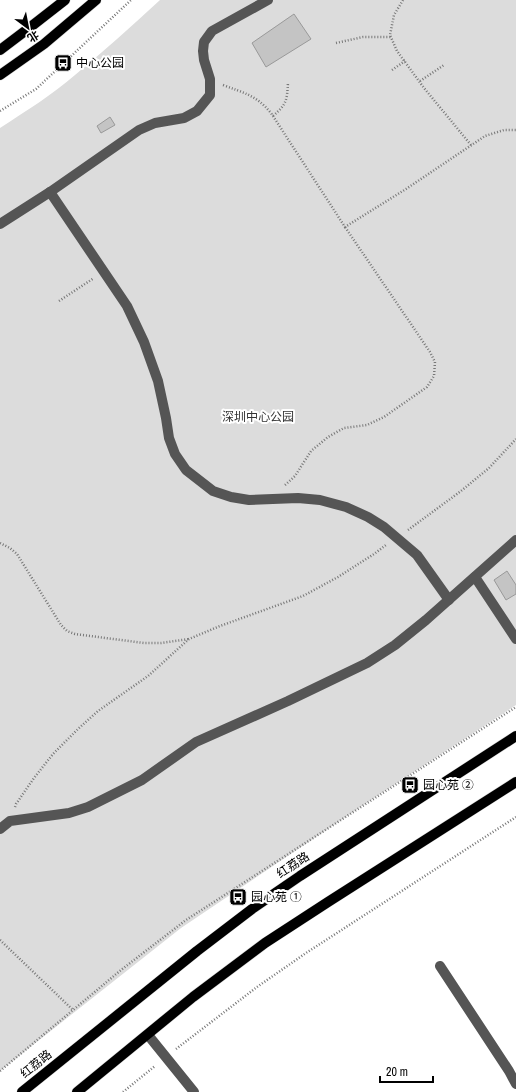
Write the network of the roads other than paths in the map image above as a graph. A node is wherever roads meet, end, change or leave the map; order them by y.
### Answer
1 (65, 0) edge
2 (96, 0) edge
3 (268, 0) edge
4 (0, 50) edge
5 (0, 75) edge
6 (50, 192) junction
7 (0, 224) edge
8 (516, 540) edge
9 (475, 577) junction
10 (449, 600) junction
11 (516, 639) edge
12 (516, 736) edge
13 (516, 782) edge
14 (0, 829) edge
15 (440, 966) dead end
16 (148, 1034) junction
17 (512, 1069) edge
18 (516, 1084) edge
19 (22, 1092) edge
20 (77, 1092) edge
21 (194, 1092) edge

1 - 4 main road
2 - 5 main road
3 - 6 street
6 - 7 street
6 - 10 street
8 - 9 street
9 - 10 street
9 - 11 street
10 - 14 street
12 - 19 main road, 红荔路
13 - 16 main road
15 - 17 street
16 - 20 main road
16 - 21 street
17 - 18 street

